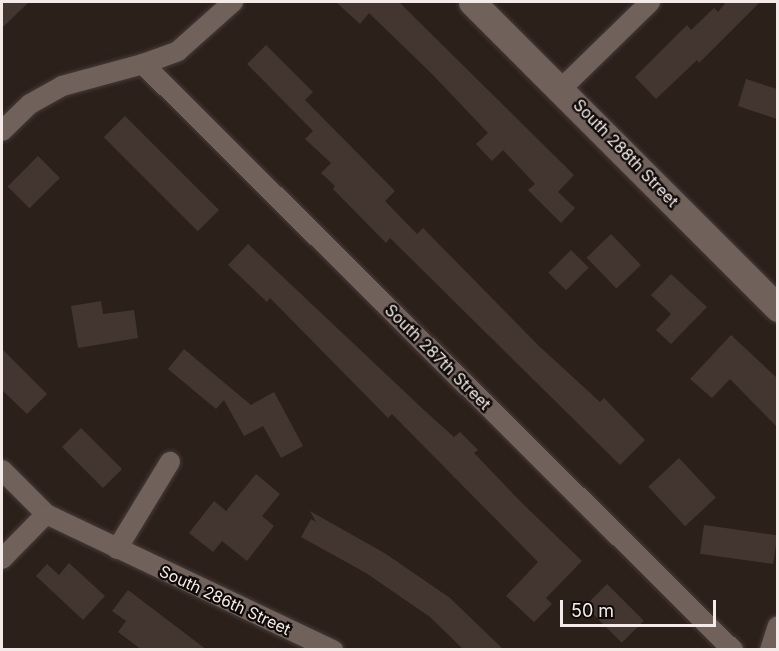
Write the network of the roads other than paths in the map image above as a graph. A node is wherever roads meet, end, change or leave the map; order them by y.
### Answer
1 (233, 2) edge
2 (472, 2) edge
3 (650, 2) edge
4 (143, 64) junction
5 (562, 88) junction
6 (2, 131) edge
7 (777, 308) edge
8 (170, 462) dead end
9 (2, 470) edge
10 (46, 514) junction
11 (117, 549) junction
12 (2, 559) edge
13 (777, 626) edge
14 (333, 650) edge
15 (733, 650) edge
16 (770, 650) edge

1 - 4 street
2 - 5 main road, South 288th Street
3 - 5 street
4 - 6 street
4 - 15 street, South 287th Street
5 - 7 main road, South 288th Street
8 - 11 street
9 - 10 street, South 286th Street
10 - 11 street, South 286th Street
10 - 12 street
11 - 14 street, South 286th Street
13 - 16 street

